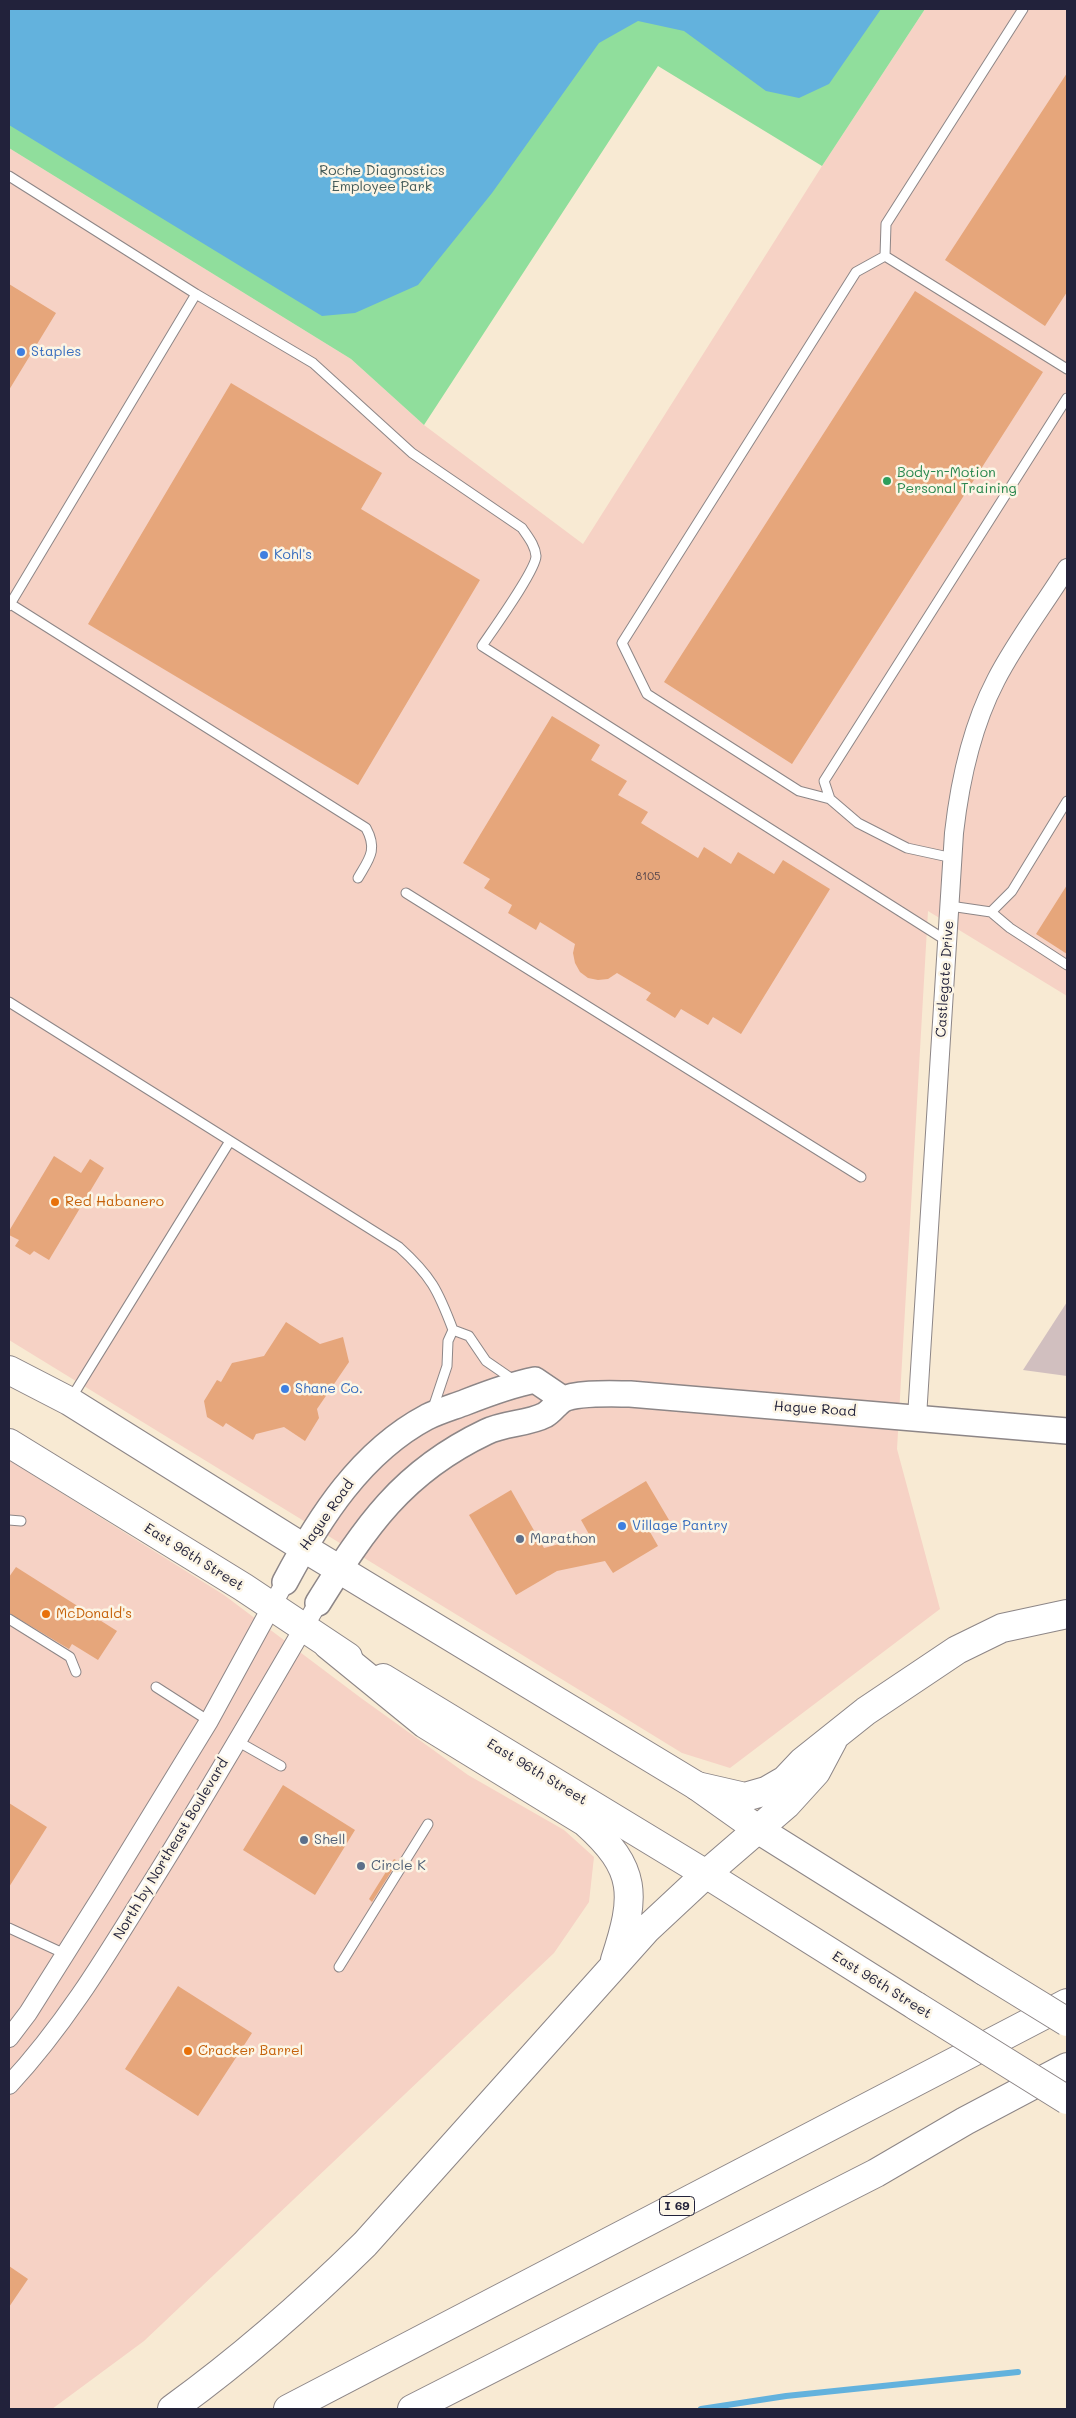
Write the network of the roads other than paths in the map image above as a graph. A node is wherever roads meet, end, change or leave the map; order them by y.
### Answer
1 (1023, 9) edge
2 (9, 176) edge
3 (885, 256) junction
4 (196, 294) junction
5 (1067, 370) edge
6 (1067, 398) edge
7 (1067, 568) edge
8 (9, 604) edge
9 (830, 799) junction
10 (1067, 801) edge
11 (953, 858) junction
12 (358, 878) dead end
13 (406, 894) dead end
14 (950, 906) junction
15 (991, 912) junction
16 (948, 941) junction
17 (1067, 966) edge
18 (9, 1002) edge
19 (230, 1141) junction
20 (861, 1177) dead end
21 (453, 1330) junction
22 (9, 1370) edge
23 (518, 1383) junction
24 (563, 1399) junction
25 (69, 1401) junction
26 (430, 1416) junction
27 (917, 1417) junction
28 (1067, 1431) edge
29 (9, 1442) edge
30 (9, 1520) edge
31 (21, 1521) dead end
32 (304, 1548) junction
33 (340, 1569) junction
34 (285, 1582) joint
35 (318, 1603) joint
36 (271, 1607) junction
37 (1067, 1614) edge
38 (9, 1619) edge
39 (303, 1628) junction
40 (328, 1645) junction
41 (76, 1672) dead end
42 (156, 1687) dead end
43 (209, 1721) junction
44 (833, 1740) junction
45 (237, 1741) junction
46 (281, 1766) dead end
47 (697, 1786) junction
48 (428, 1824) dead end
49 (759, 1830) junction
50 (706, 1874) junction
51 (9, 1928) edge
52 (65, 1954) junction
53 (339, 1967) dead end
54 (613, 1968) junction
55 (1067, 2003) edge
56 (1067, 2022) edge
57 (9, 2038) edge
58 (1067, 2067) edge
59 (9, 2085) edge
60 (1067, 2100) edge
61 (172, 2409) edge
62 (288, 2409) edge
63 (412, 2409) edge

1 - 3 lane
2 - 4 lane
3 - 5 lane
3 - 9 lane
4 - 8 lane
4 - 16 lane
6 - 9 lane
7 - 11 street, Castlegate Drive
8 - 12 lane
9 - 11 lane
10 - 15 lane
11 - 14 street, Castlegate Drive
13 - 20 lane
14 - 15 lane
14 - 16 street, Castlegate Drive
15 - 17 lane
16 - 27 street, Castlegate Drive
18 - 19 lane
19 - 21 lane
19 - 25 lane
21 - 23 lane
21 - 26 lane
22 - 25 main road
23 - 24 street, Hague Road
23 - 26 street, Hague Road
24 - 27 street, Hague Road
24 - 33 street
25 - 32 main road
26 - 32 street, Hague Road
27 - 28 street, Hague Road
29 - 36 main road, East 96th Street
30 - 31 lane
32 - 33 main road
32 - 34 street, Hague Road
33 - 35 street
33 - 47 main road
34 - 36 street
35 - 39 street, North by Northeast Boulevard
36 - 39 main road, East 96th Street
36 - 43 street
37 - 44 main road
38 - 41 lane
39 - 40 main road, East 96th Street
39 - 45 street, North by Northeast Boulevard
40 - 50 main road, East 96th Street
40 - 54 main road
42 - 43 lane
43 - 52 street
44 - 47 main road
44 - 49 main road
45 - 46 lane
45 - 59 street, North by Northeast Boulevard
47 - 49 main road
48 - 53 lane
49 - 50 main road
49 - 56 main road, bridge
50 - 54 main road
50 - 60 main road, East 96th Street, bridge
51 - 52 lane
52 - 57 street
54 - 61 main road
55 - 62 main road, I 69
58 - 63 main road

